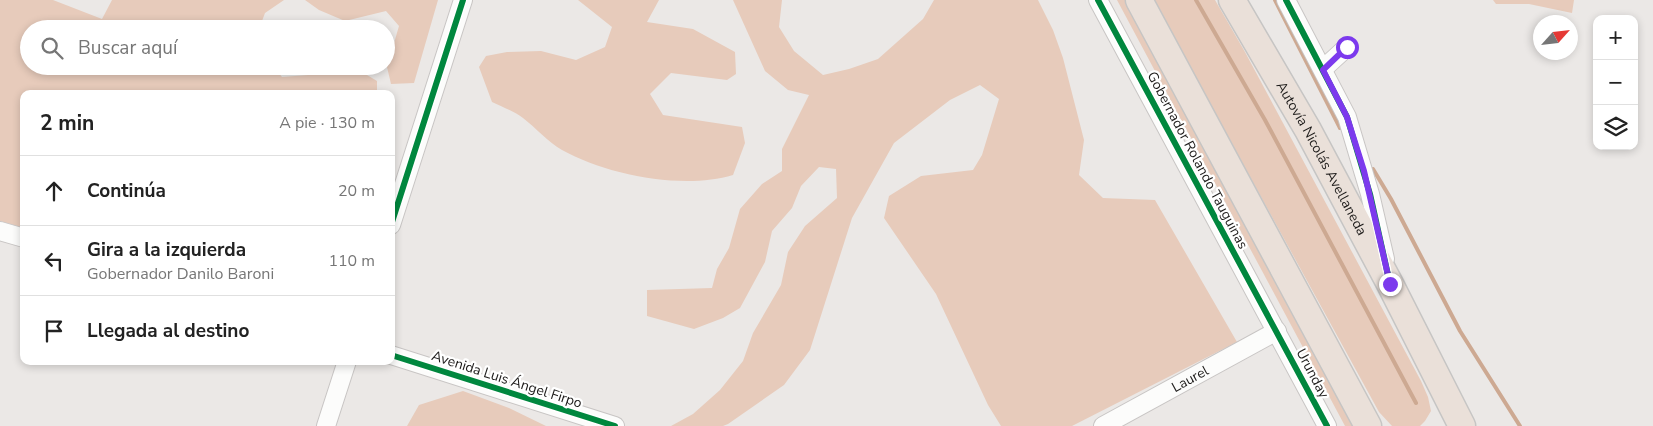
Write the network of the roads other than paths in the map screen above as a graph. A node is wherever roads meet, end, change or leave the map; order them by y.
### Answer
1 (463, 0) edge
2 (1098, 0) edge
3 (1139, 0) edge
4 (1232, 0) edge
5 (1286, 0) edge
6 (1347, 47) dead end
7 (1323, 70) junction
8 (395, 212) edge
9 (0, 231) edge
10 (20, 237) edge
11 (1390, 284) junction
12 (1277, 331) junction
13 (395, 356) edge
14 (1428, 357) junction
15 (346, 365) edge
16 (1352, 398) junction
17 (326, 426) edge
18 (615, 426) edge
19 (1103, 426) edge
20 (1327, 426) edge
21 (1368, 426) edge
22 (1379, 426) edge
23 (1445, 426) edge
24 (1462, 426) edge

1 - 8 street
2 - 12 street, Gobernador Rolando Tauguinas
3 - 16 highway
4 - 11 highway, Autovía Nicolás Avellaneda
5 - 7 street
6 - 7 street
7 - 11 street
9 - 10 street
11 - 14 highway, Autovía Nicolás Avellaneda
12 - 19 street, Laurel
12 - 20 street, Urunday
13 - 18 street, Avenida Luis Ángel Firpo
14 - 23 highway
14 - 24 highway, Autovía Nicolás Avellaneda
15 - 17 street
16 - 21 highway
16 - 22 highway

